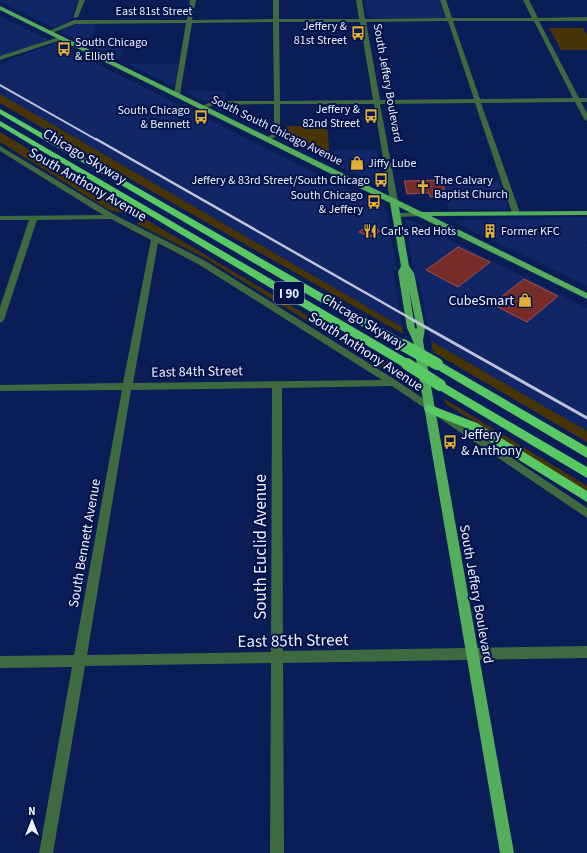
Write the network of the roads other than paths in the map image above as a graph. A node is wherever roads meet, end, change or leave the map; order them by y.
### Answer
1 (82, 0) edge
2 (193, 0) edge
3 (276, 0) edge
4 (359, 0) edge
5 (443, 0) edge
6 (526, 0) edge
7 (0, 8) edge
8 (76, 17) dead end
9 (536, 19) junction
10 (587, 19) edge
11 (363, 20) junction
12 (449, 20) junction
13 (276, 21) junction
14 (189, 22) junction
15 (50, 32) junction
16 (62, 38) junction
17 (15, 54) junction
18 (0, 58) edge
19 (0, 62) edge
20 (177, 94) junction
21 (577, 100) junction
22 (587, 100) edge
23 (477, 101) junction
24 (377, 102) junction
25 (276, 103) junction
26 (203, 107) junction
27 (0, 111) edge
28 (587, 119) edge
29 (0, 123) edge
30 (268, 139) junction
31 (0, 148) edge
32 (394, 201) junction
33 (587, 213) edge
34 (421, 214) junction
35 (516, 214) junction
36 (396, 215) junction
37 (112, 217) junction
38 (0, 218) edge
39 (34, 218) junction
40 (155, 238) junction
41 (587, 296) edge
42 (0, 320) edge
43 (394, 383) junction
44 (277, 384) junction
45 (127, 386) junction
46 (0, 388) edge
47 (430, 409) junction
48 (587, 452) edge
49 (587, 473) edge
50 (587, 497) edge
51 (587, 514) edge
52 (587, 652) edge
53 (472, 653) junction
54 (278, 657) junction
55 (79, 660) junction
56 (0, 662) edge
57 (46, 853) edge
58 (277, 853) edge
59 (507, 853) edge

1 - 8 street
2 - 14 street
3 - 13 street
4 - 11 street, South Jeffery Boulevard
5 - 12 street
6 - 9 street
7 - 15 main road, South South Chicago Avenue
9 - 10 street, East 81st Street
9 - 12 street, East 81st Street
9 - 21 street
11 - 12 street, East 81st Street
11 - 13 street, East 81st Street
11 - 24 street, South Jeffery Boulevard
12 - 23 street
13 - 14 street, East 81st Street
13 - 25 street
14 - 15 street, East 81st Street
14 - 20 street
15 - 16 main road, South South Chicago Avenue
16 - 17 street
16 - 20 main road, South South Chicago Avenue
17 - 18 street
17 - 19 street
20 - 26 main road, South South Chicago Avenue
21 - 22 street
21 - 23 street
21 - 28 street
23 - 24 street
23 - 35 street
24 - 25 street
24 - 32 street, South Jeffery Boulevard
25 - 26 street
25 - 30 street
26 - 30 main road, South South Chicago Avenue
27 - 48 highway, Chicago Skyway / I 90, bridge
29 - 49 highway, Chicago Skyway / I 90, bridge
30 - 32 main road, South South Chicago Avenue
31 - 37 street, South Anthony Avenue
32 - 34 main road, South South Chicago Avenue
32 - 36 main road, South Jeffery Boulevard
33 - 35 main road
34 - 35 main road
34 - 36 street
34 - 41 main road, South South Chicago Avenue
36 - 47 main road, South Jeffery Boulevard
37 - 39 street
37 - 40 street, South Anthony Avenue
38 - 39 street
39 - 42 street
40 - 43 street, South Anthony Avenue
40 - 45 street, South Bennett Avenue
43 - 44 street, East 84th Street
43 - 47 street, South Anthony Avenue
44 - 45 street, East 84th Street
44 - 54 street, South Euclid Avenue
45 - 46 street, East 84th Street
45 - 55 street, South Bennett Avenue
47 - 50 highway
47 - 51 street, South Anthony Avenue
47 - 53 main road, South Jeffery Boulevard
52 - 53 street, East 85th Street
53 - 54 street, East 85th Street
53 - 59 main road, South Jeffery Boulevard
54 - 55 street, East 85th Street
54 - 58 street, South Euclid Avenue
55 - 56 street, East 85th Street
55 - 57 street, South Bennett Avenue

